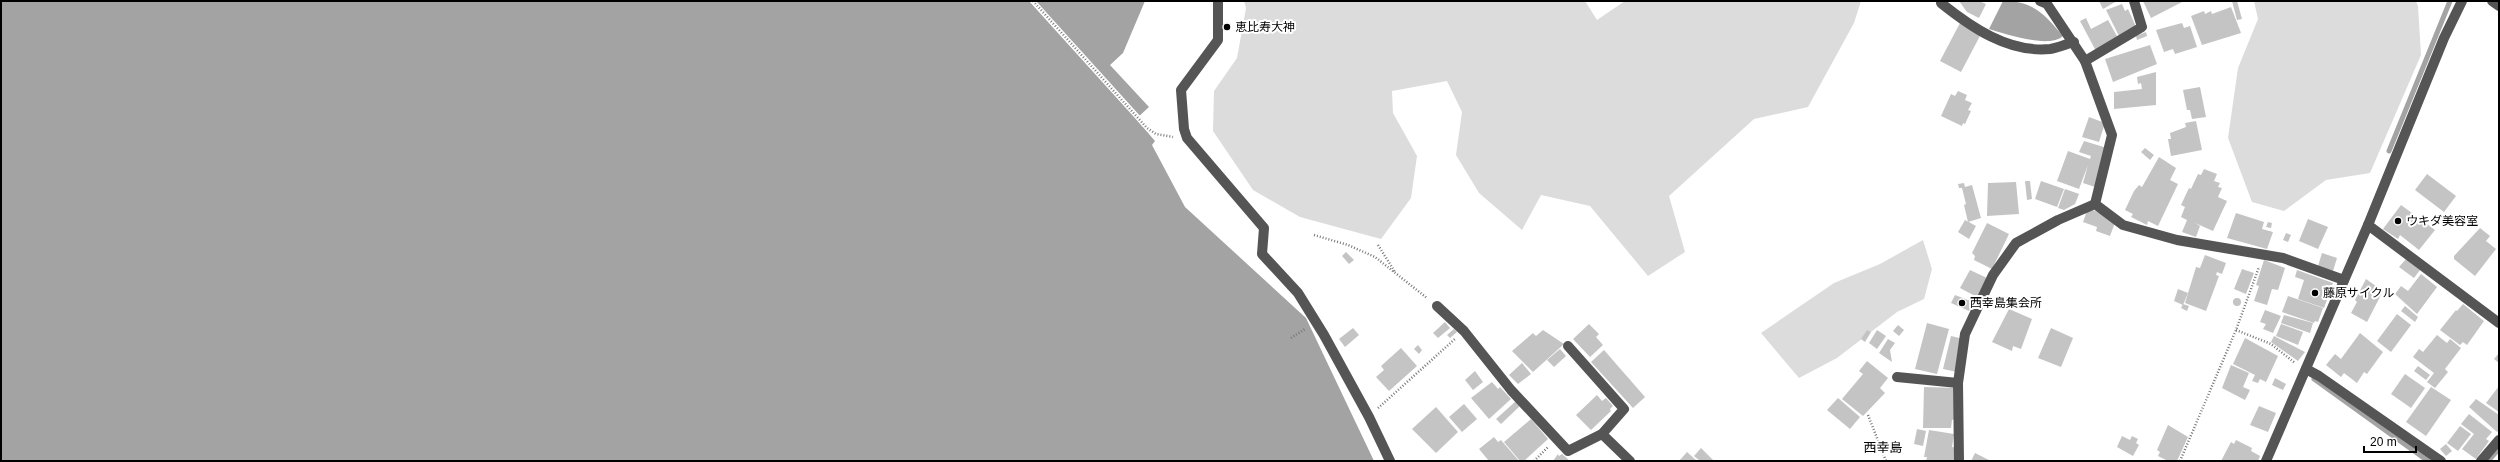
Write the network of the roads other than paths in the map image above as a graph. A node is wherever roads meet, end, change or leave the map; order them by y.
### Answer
1 (1218, 1) edge
2 (2040, 1) edge
3 (2134, 1) edge
4 (2462, 1) edge
5 (2492, 1) edge
6 (1941, 3) dead end
7 (2499, 6) edge
8 (2074, 42) junction
9 (2085, 61) junction
10 (2095, 204) junction
11 (2368, 225) junction
12 (2344, 280) junction
13 (1437, 306) road end
14 (2499, 323) edge
15 (1568, 346) dead end
16 (2306, 369) junction
17 (1897, 377) dead end
18 (1958, 383) junction
19 (1602, 434) junction
20 (2499, 440) edge
21 (1390, 461) edge
22 (1630, 461) edge
23 (1959, 461) edge
24 (2266, 461) edge
25 (2441, 461) edge
26 (2481, 461) edge

1 - 21 street
2 - 8 street
3 - 9 street
4 - 11 street
5 - 7 street
6 - 8 street
8 - 9 street
9 - 10 street
10 - 12 street
10 - 18 street
11 - 12 street
11 - 14 street
12 - 16 street
13 - 19 street
15 - 19 street
16 - 24 street
16 - 25 street
17 - 18 street
18 - 23 street
19 - 22 street
20 - 26 street

